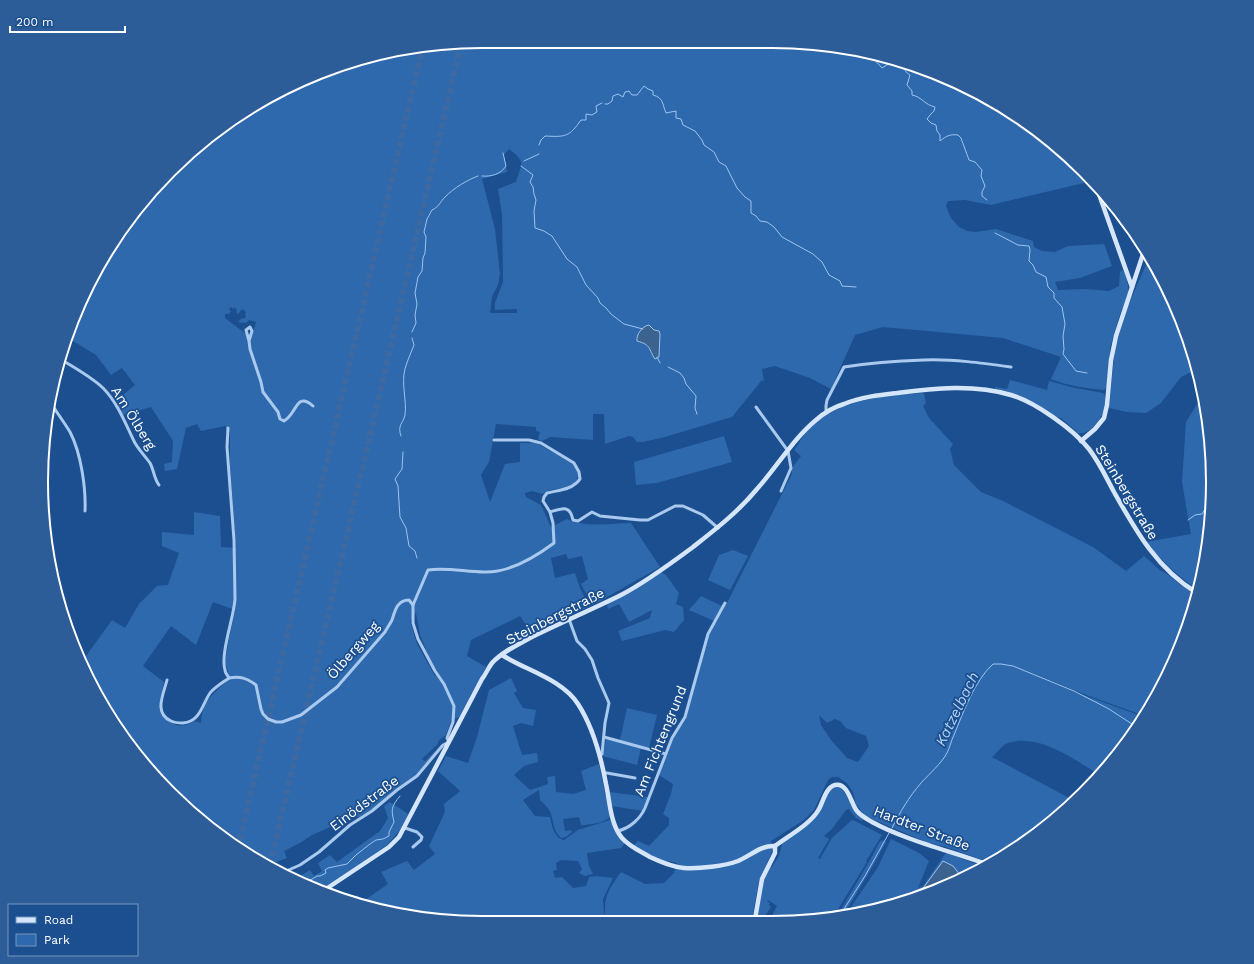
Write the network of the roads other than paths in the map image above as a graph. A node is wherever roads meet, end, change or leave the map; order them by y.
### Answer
1 (1101, 200) edge
2 (1142, 256) edge
3 (1132, 287) junction
4 (249, 342) dead end
5 (65, 362) edge
6 (1011, 367) dead end
7 (313, 406) dead end
8 (756, 407) dead end
9 (54, 408) edge
10 (826, 413) junction
11 (228, 428) dead end
12 (494, 440) dead end
13 (1081, 441) junction
14 (788, 451) junction
15 (159, 485) dead end
16 (780, 491) dead end
17 (85, 511) dead end
18 (550, 512) junction
19 (718, 528) junction
20 (1192, 589) edge
21 (725, 603) dead end
22 (413, 605) junction
23 (569, 619) junction
24 (502, 655) junction
25 (229, 678) junction
26 (167, 680) dead end
27 (604, 737) junction
28 (449, 742) junction
29 (666, 754) junction
30 (600, 756) junction
31 (604, 773) junction
32 (635, 778) dead end
33 (405, 828) junction
34 (618, 831) junction
35 (774, 846) junction
36 (412, 847) dead end
37 (981, 862) edge
38 (288, 870) edge
39 (328, 888) edge
40 (756, 916) edge

1 - 3 main road
2 - 3 main road
3 - 13 main road
4 - 7 street
5 - 15 street, Am Ölberg
6 - 10 street
8 - 14 street
9 - 17 street
10 - 13 main road, Steinbergstraße
10 - 14 main road, Steinbergstraße
11 - 25 street
12 - 18 street
13 - 20 main road, Steinbergstraße
14 - 16 street
14 - 19 main road, Steinbergstraße
18 - 19 street
18 - 22 street
19 - 23 main road, Steinbergstraße
21 - 29 street, Am Fichtengrund
22 - 25 street, Ölbergweg
22 - 28 street
23 - 24 main road, Steinbergstraße
23 - 27 street
24 - 28 main road, Steinbergstraße
24 - 30 main road
25 - 26 street
27 - 29 street
27 - 30 street
28 - 33 main road, Steinbergstraße
28 - 38 street, Einödstraße
29 - 34 street, Am Fichtengrund
30 - 31 main road
31 - 32 street
31 - 34 main road
33 - 36 street
33 - 39 main road, Steinbergstraße
34 - 35 main road
35 - 37 main road, Hardter Straße
35 - 40 main road

